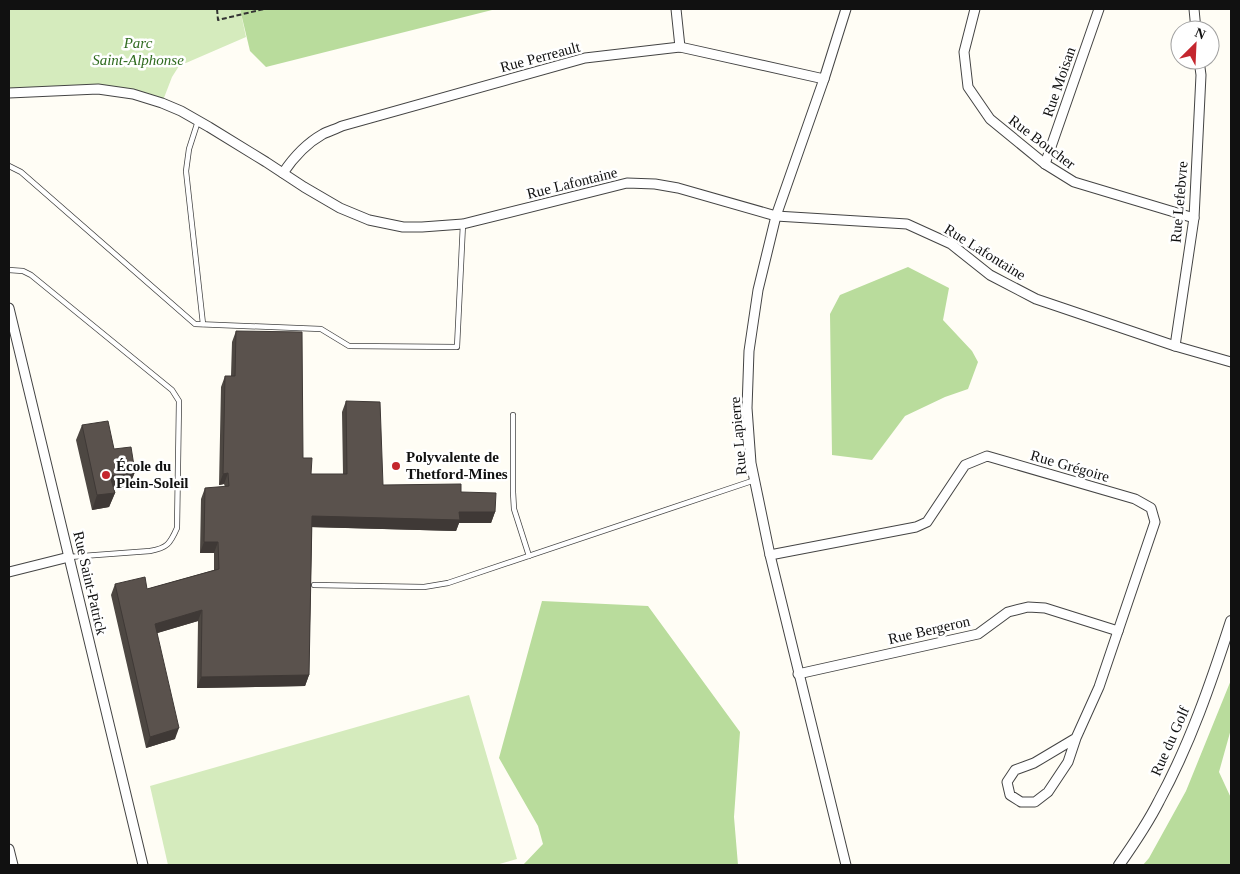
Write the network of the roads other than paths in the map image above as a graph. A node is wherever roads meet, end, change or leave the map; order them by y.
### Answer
1 (676, 9) edge
2 (846, 9) edge
3 (975, 9) edge
4 (1099, 9) edge
5 (680, 47) junction
6 (1200, 70) edge
7 (824, 80) junction
8 (9, 93) edge
9 (198, 121) junction
10 (1045, 164) junction
11 (9, 166) edge
12 (283, 173) junction
13 (776, 216) junction
14 (1194, 218) junction
15 (463, 224) junction
16 (9, 270) edge
17 (9, 308) edge
18 (203, 324) junction
19 (1175, 346) junction
20 (1231, 362) edge
21 (513, 414) dead end
22 (755, 480) junction
23 (770, 555) junction
24 (69, 556) junction
25 (529, 556) junction
26 (9, 572) edge
27 (314, 585) dead end
28 (1231, 621) edge
29 (1118, 632) junction
30 (798, 674) junction
31 (1076, 738) junction
32 (9, 849) edge
33 (13, 865) edge
34 (143, 865) edge
35 (846, 865) edge
36 (1119, 865) edge

1 - 5 street
2 - 7 street, Rue Lapierre
3 - 10 street, Rue Boucher
4 - 10 street, Rue Moisan
5 - 7 street, Rue Perreault
5 - 12 street, Rue Perreault
6 - 14 street, Rue Lefebvre
7 - 13 street, Rue Lapierre
8 - 9 street, Rue Lafontaine
9 - 12 street, Rue Lafontaine
9 - 18 lane
10 - 14 street, Rue Boucher
11 - 18 lane
12 - 15 street, Rue Lafontaine
13 - 15 street, Rue Lafontaine
13 - 19 street, Rue Lafontaine
13 - 22 street, Rue Lapierre
14 - 19 street, Rue Lefebvre
15 - 18 lane
16 - 24 lane
17 - 24 street, Rue Saint-Patrick
19 - 20 street, Rue Lafontaine
21 - 25 lane
22 - 23 street, Rue Lapierre
22 - 25 lane
23 - 29 street, Rue Grégoire
23 - 30 street, Rue Lapierre
24 - 26 street
24 - 34 street, Rue Saint-Patrick
25 - 27 lane
28 - 36 street, Rue du Golf
29 - 30 street, Rue Bergeron
29 - 31 street, Rue Grégoire
30 - 35 street, Rue Lapierre
31 - 31 street, Rue Grégoire
32 - 33 street

